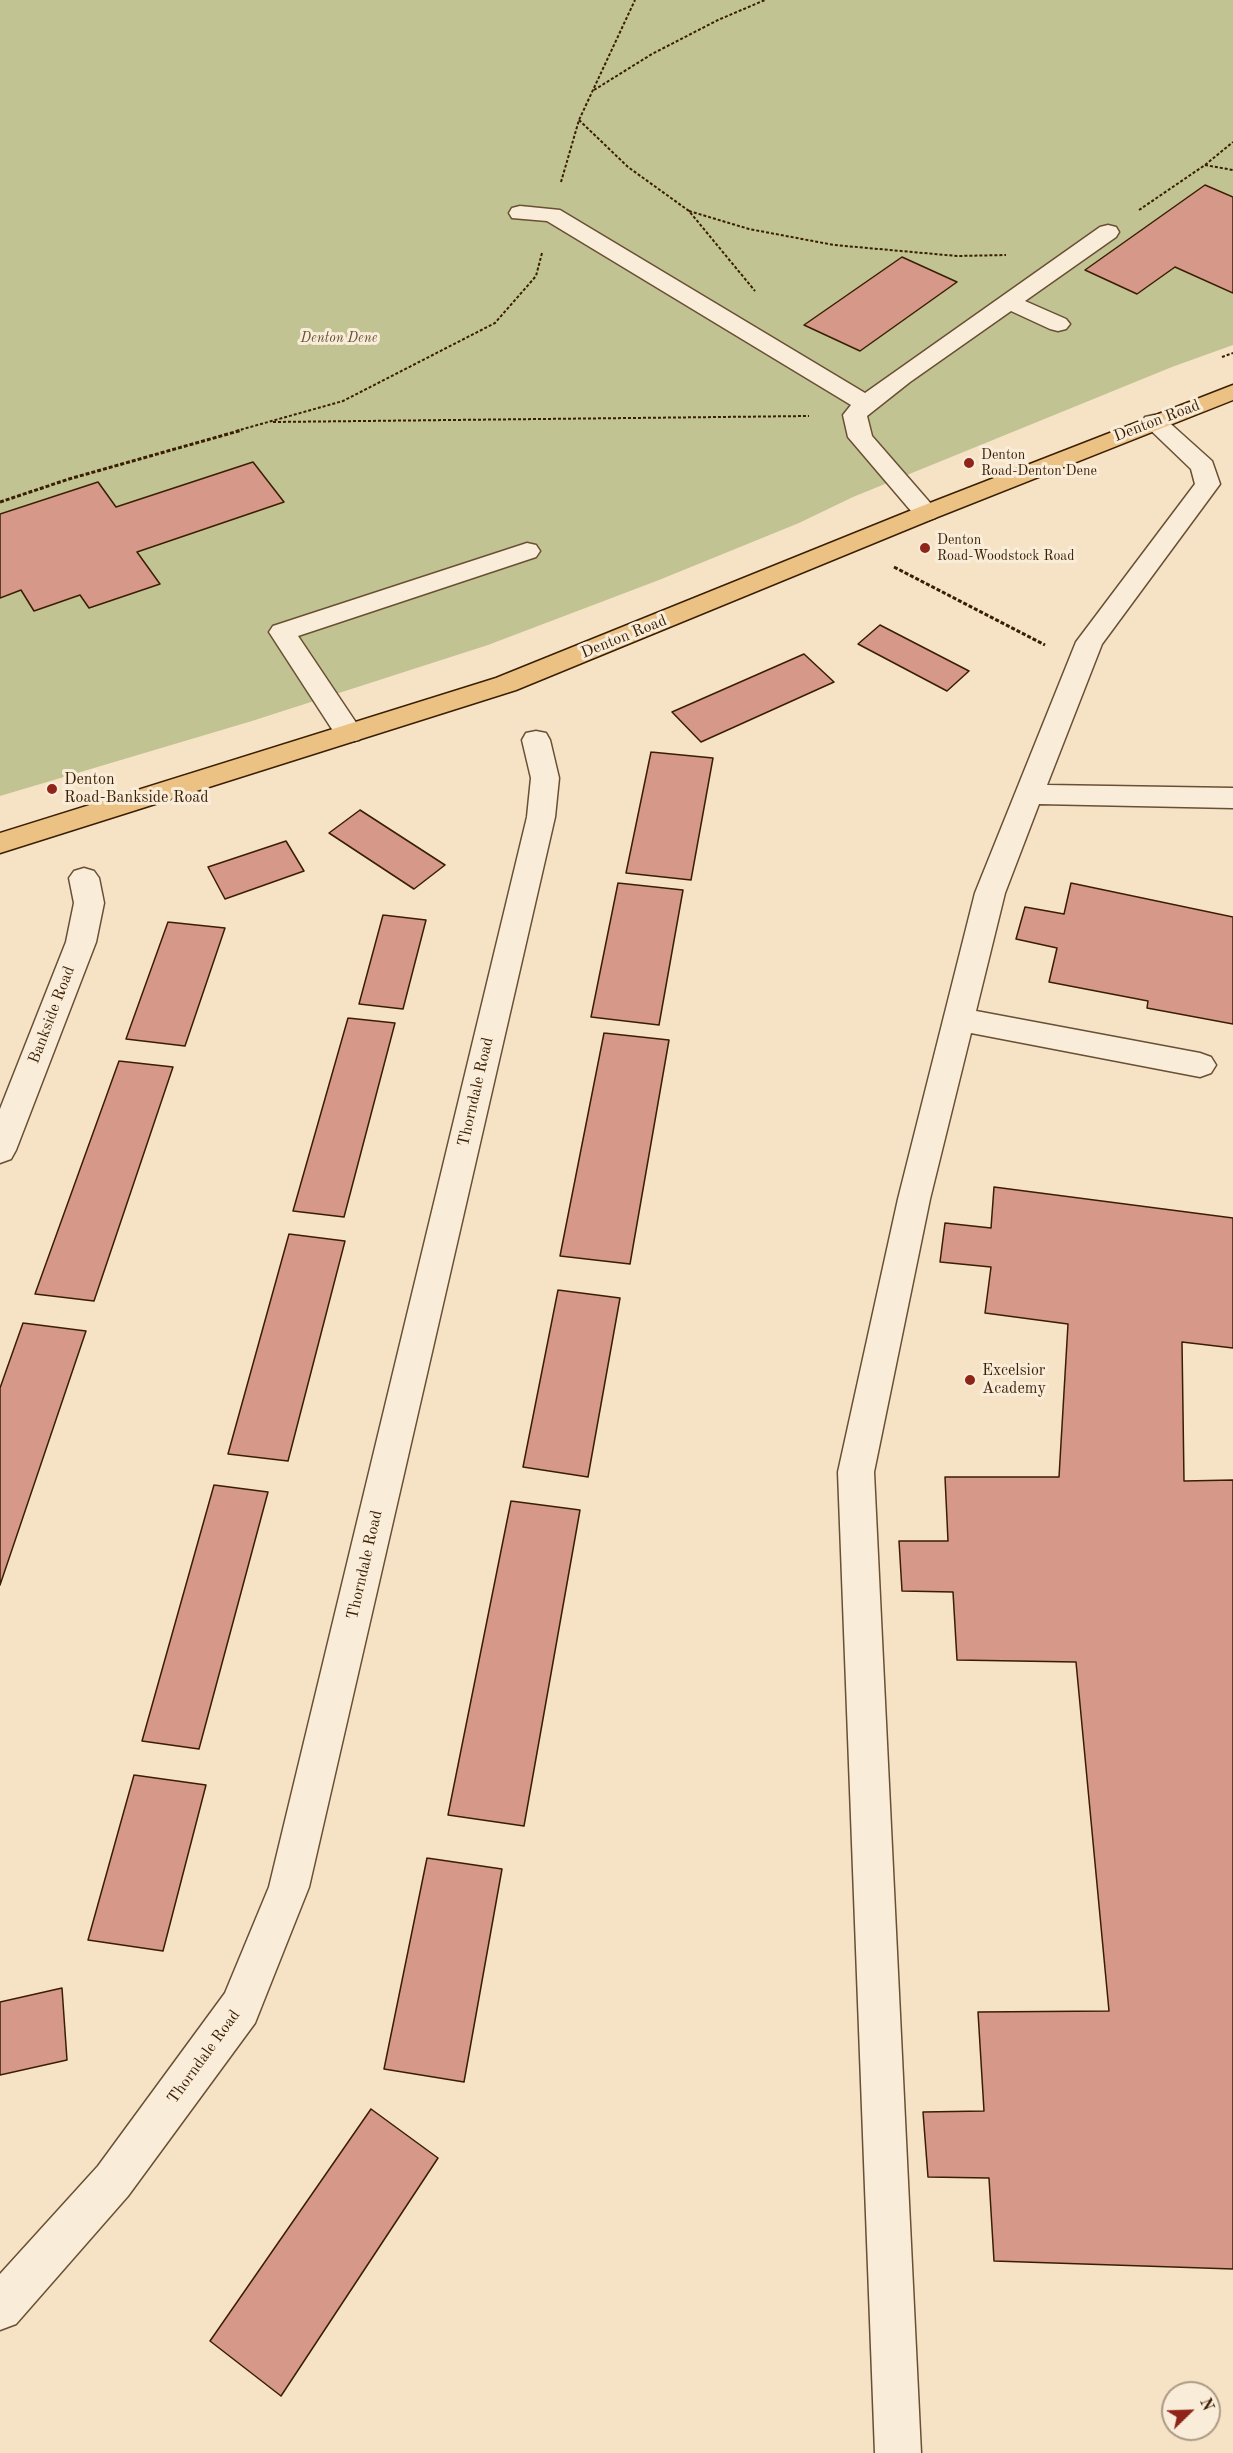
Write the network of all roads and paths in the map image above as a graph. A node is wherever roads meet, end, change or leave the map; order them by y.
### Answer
1 (635, 0) edge
2 (765, 0) edge
3 (593, 90) junction
4 (579, 120) junction
5 (1233, 142) edge
6 (1205, 165) junction
7 (1233, 170) edge
8 (689, 211) junction
9 (520, 213) dead end
10 (552, 214) junction
11 (1108, 232) joint
12 (1011, 255) dead end
13 (755, 291) dead end
14 (1010, 302) junction
15 (1058, 324) dead end
16 (1233, 353) edge
17 (1214, 359) dead end
18 (1233, 392) edge
19 (860, 410) junction
20 (267, 422) junction
21 (1154, 422) junction
22 (0, 502) edge
23 (926, 513) junction
24 (527, 551) dead end
25 (895, 567) dead end
26 (1080, 663) junction
27 (349, 733) junction
28 (536, 740) dead end
29 (1028, 793) junction
30 (1233, 798) edge
31 (0, 843) edge
32 (84, 878) dead end
33 (959, 1019) junction
34 (1200, 1065) dead end
35 (0, 1150) edge
36 (0, 2308) edge
37 (897, 2453) edge

1 - 3 path
2 - 3 path
3 - 4 path
4 - 8 path
4 - 10 path
5 - 6 path
6 - 7 path
6 - 11 path
8 - 12 path
8 - 13 path
9 - 10 street
10 - 19 street
10 - 20 path
11 - 14 street
14 - 15 street
14 - 19 street
16 - 17 path
18 - 21 main road, Denton Road
19 - 20 path
19 - 23 street
20 - 22 path
21 - 23 main road, Denton Road
21 - 26 street
23 - 27 main road, Denton Road
24 - 27 street
25 - 26 path
26 - 29 street
27 - 31 main road, Denton Road
28 - 36 street, Thorndale Road
29 - 30 street
29 - 33 street
32 - 35 street, Bankside Road
33 - 34 street
33 - 37 street

